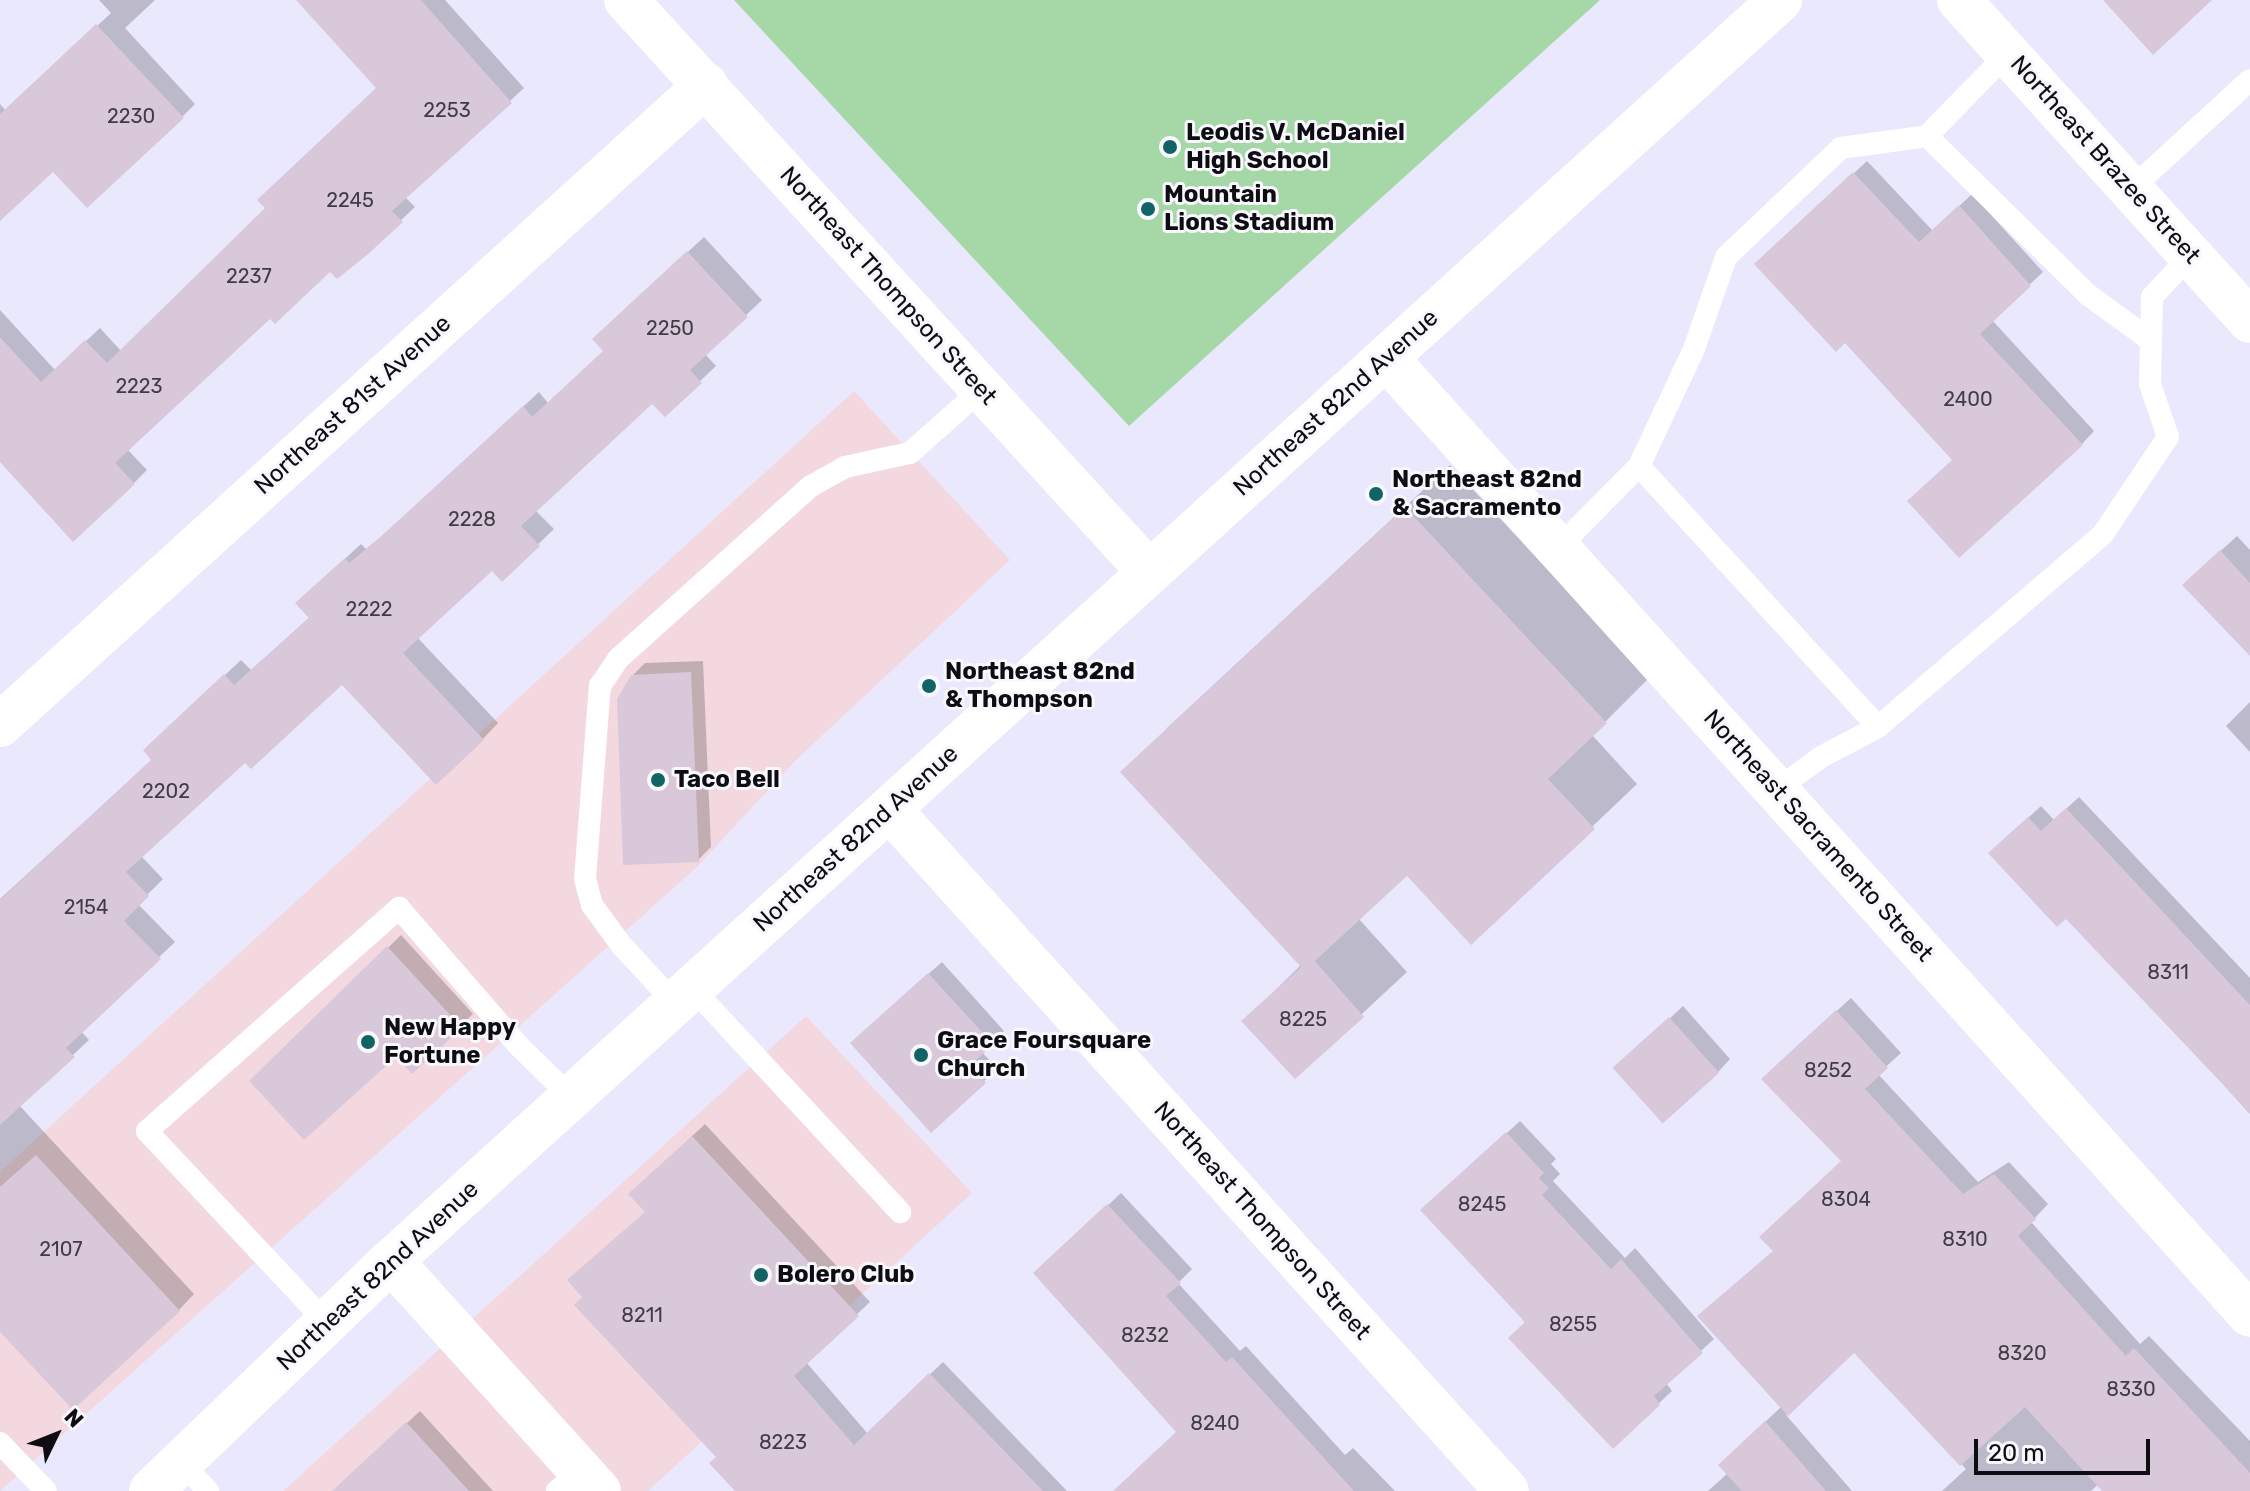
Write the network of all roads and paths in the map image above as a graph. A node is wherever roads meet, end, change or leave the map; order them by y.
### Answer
1 (626, 0) edge
2 (1780, 0) edge
3 (1959, 0) edge
4 (2008, 53) junction
5 (2250, 80) edge
6 (706, 85) junction
7 (1927, 136) junction
8 (2131, 189) junction
9 (2191, 255) junction
10 (2250, 321) edge
11 (2150, 340) junction
12 (1386, 358) junction
13 (982, 389) junction
14 (1639, 466) junction
15 (1558, 548) junction
16 (1149, 572) junction
17 (0, 725) edge
18 (1878, 727) junction
19 (1776, 790) junction
20 (889, 809) junction
21 (684, 996) junction
22 (571, 1097) junction
23 (900, 1212) dead end
24 (391, 1261) junction
25 (2250, 1315) edge
26 (327, 1323) junction
27 (0, 1443) edge
28 (180, 1481) edge
29 (579, 1484) edge
30 (46, 1491) edge
31 (1507, 1491) edge

1 - 6 street, Northeast Thompson Street
2 - 12 street, Northeast 82nd Avenue
3 - 4 street, Northeast Brazee Street
4 - 7 lane
4 - 8 street, Northeast Brazee Street
5 - 8 lane
6 - 13 street, Northeast Thompson Street
6 - 17 street, Northeast 81st Avenue
7 - 11 lane
7 - 14 lane
8 - 9 street, Northeast Brazee Street
9 - 10 street, Northeast Brazee Street
9 - 11 lane
11 - 18 lane
12 - 15 street, Northeast Sacramento Street
12 - 16 street, Northeast 82nd Avenue
13 - 16 street, Northeast Thompson Street
13 - 21 lane
14 - 15 lane
14 - 18 lane
15 - 19 street, Northeast Sacramento Street
16 - 20 street, Northeast 82nd Avenue
18 - 19 lane
19 - 25 street, Northeast Sacramento Street
20 - 21 street, Northeast 82nd Avenue
20 - 31 street, Northeast Thompson Street
21 - 22 street, Northeast 82nd Avenue
21 - 23 lane
22 - 24 street, Northeast 82nd Avenue
22 - 26 lane
24 - 26 street, Northeast 82nd Avenue
24 - 29 street
26 - 28 street, Northeast 82nd Avenue
27 - 30 lane

